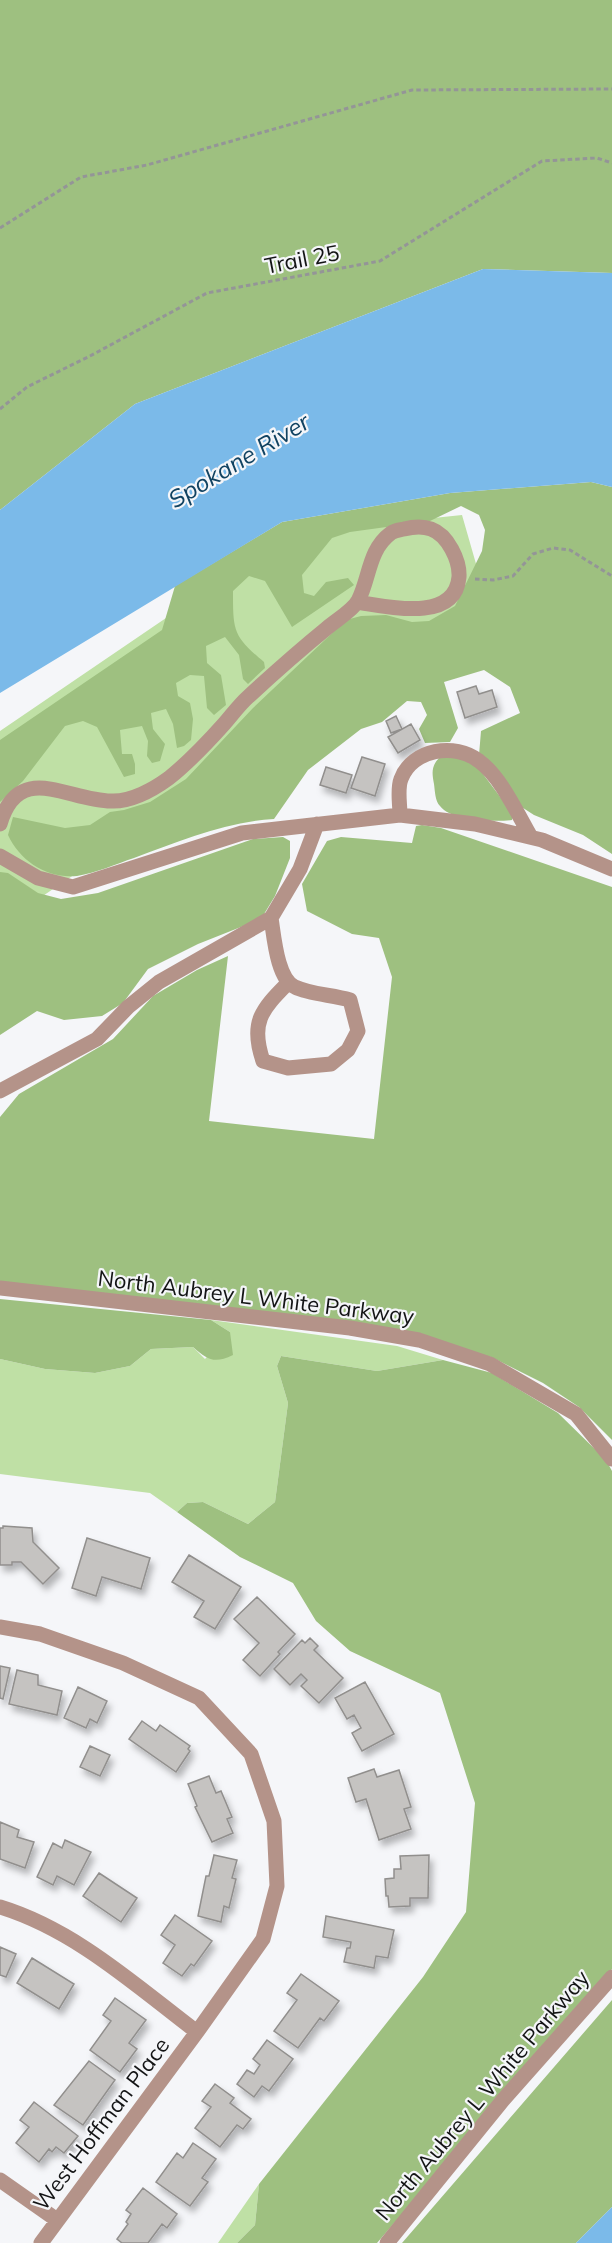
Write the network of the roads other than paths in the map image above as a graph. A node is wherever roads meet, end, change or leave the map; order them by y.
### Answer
1 (357, 602) junction
2 (400, 815) junction
3 (0, 824) edge
4 (317, 824) junction
5 (531, 837) junction
6 (1, 853) edge
7 (612, 869) edge
8 (271, 918) junction
9 (288, 983) junction
10 (0, 1091) edge
11 (0, 1288) edge
12 (612, 1459) edge
13 (0, 1627) edge
14 (0, 1907) edge
15 (612, 1977) edge
16 (197, 2032) junction
17 (0, 2180) edge
18 (57, 2220) junction
19 (41, 2243) edge
20 (387, 2243) edge

1 - 1 street
1 - 3 street
2 - 4 street
2 - 5 street
2 - 5 street
4 - 6 street
4 - 8 street
5 - 7 street
8 - 9 street
8 - 10 street
9 - 9 street
11 - 12 street, North Aubrey L White Parkway
13 - 16 street, West Hoffman Place
14 - 16 street
15 - 20 street, North Aubrey L White Parkway
16 - 18 street, West Hoffman Place
17 - 18 street
18 - 19 street, West Hoffman Place

